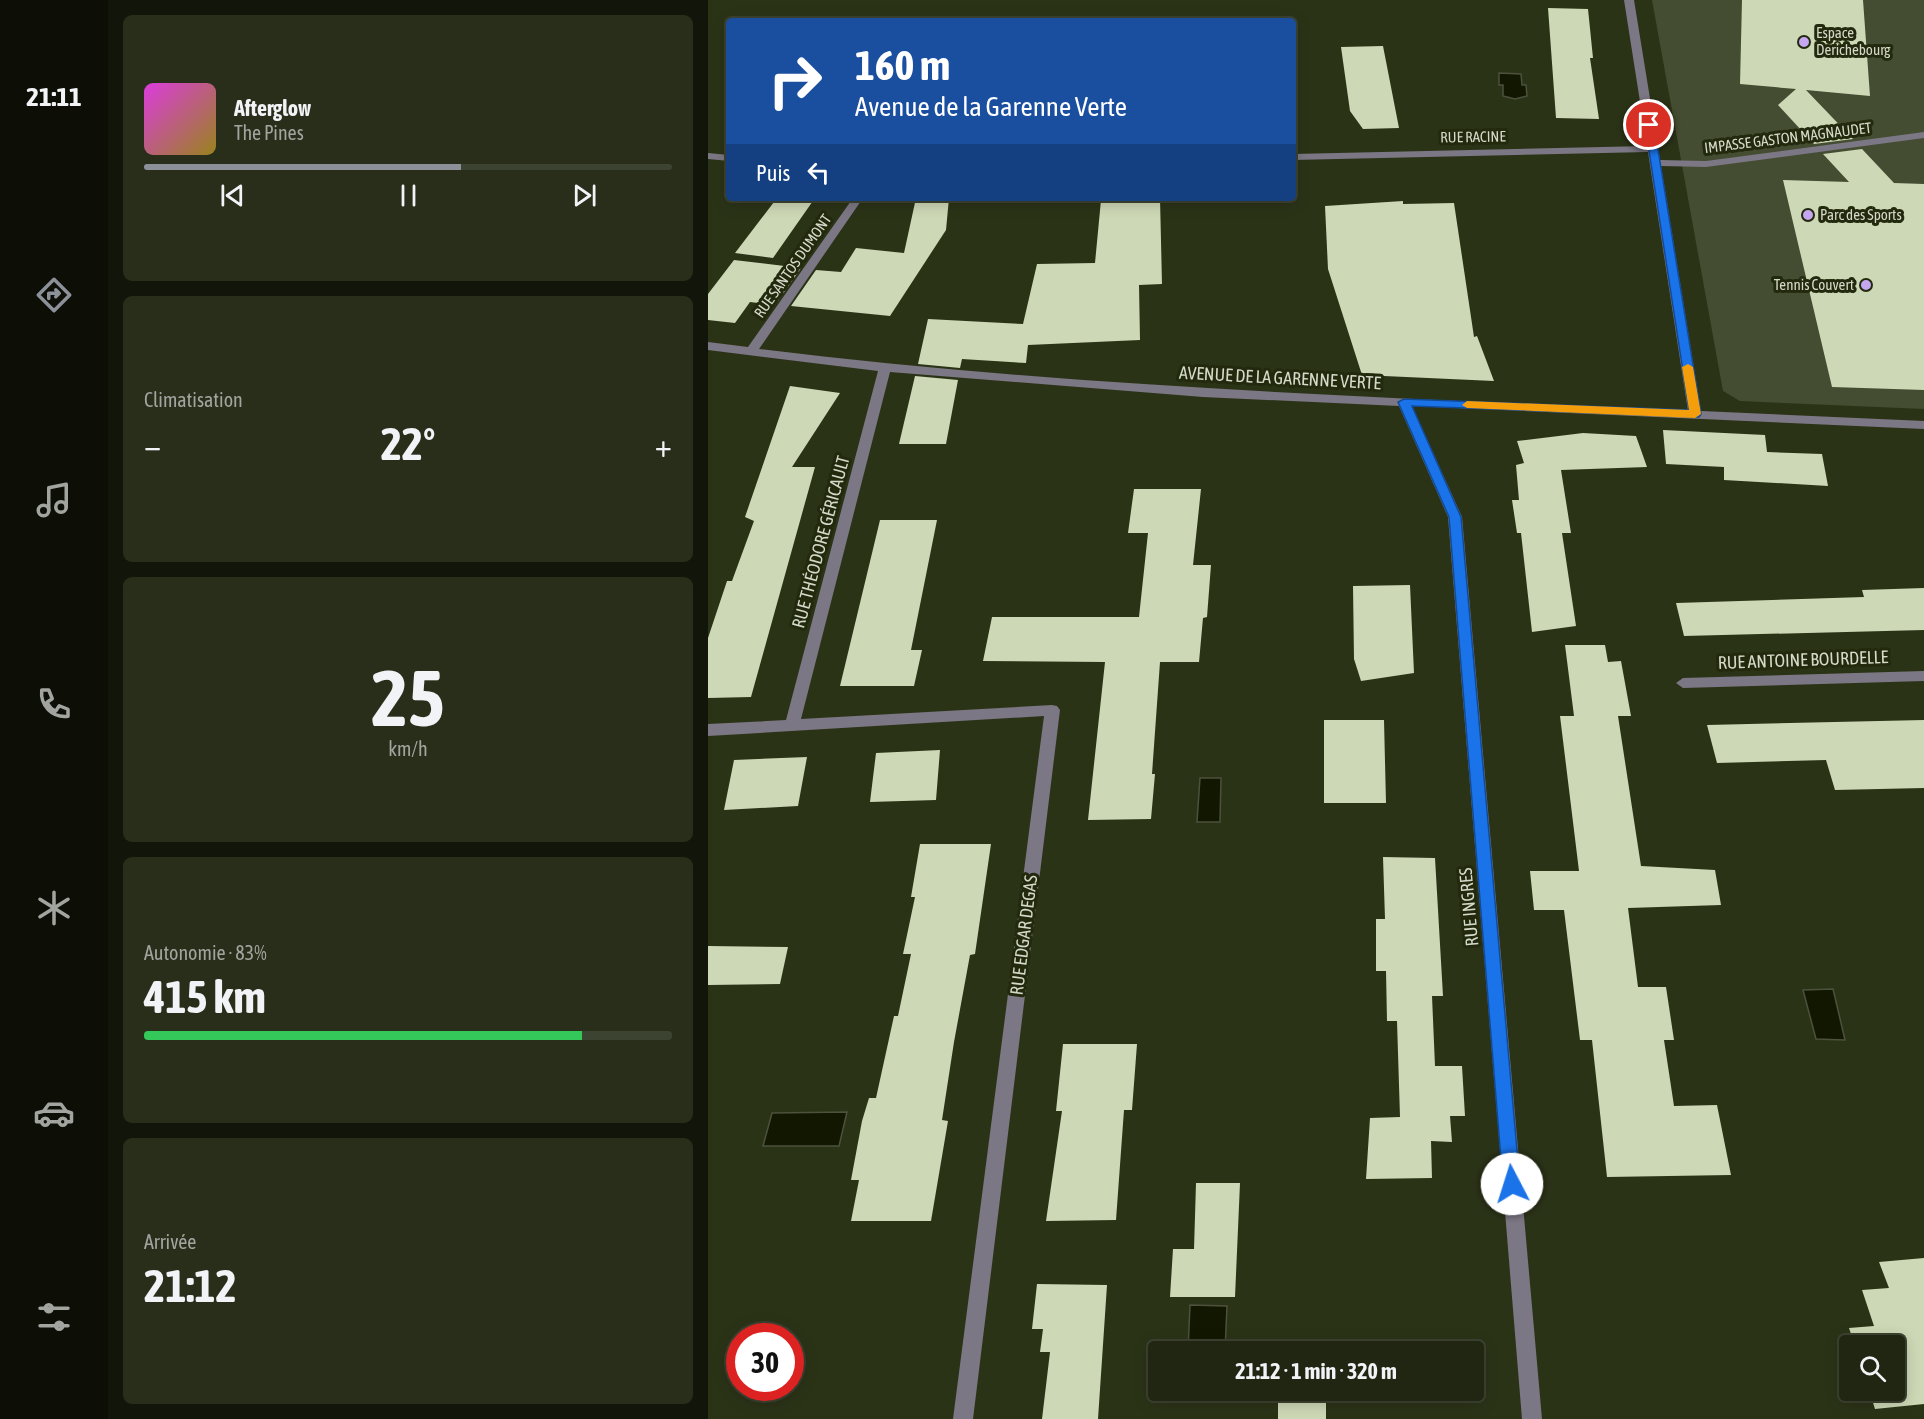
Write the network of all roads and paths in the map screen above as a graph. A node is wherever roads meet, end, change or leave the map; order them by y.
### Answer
1 (1629, 0) edge
2 (1924, 135) edge
3 (1653, 149) junction
4 (708, 156) edge
5 (1296, 157) edge
6 (726, 158) edge
7 (1654, 163) junction
8 (856, 201) edge
9 (708, 346) edge
10 (752, 351) junction
11 (885, 368) junction
12 (1404, 402) junction
13 (1695, 414) junction
14 (1924, 425) edge
15 (1924, 676) edge
16 (1683, 682) dead end
17 (792, 724) junction
18 (708, 730) edge
19 (963, 1419) edge
20 (1532, 1419) edge

1 - 3 street
2 - 7 street, IMPASSE GASTON MAGNAUDET
3 - 5 street, RUE RACINE
3 - 7 street
4 - 6 street
7 - 13 street
8 - 10 street, RUE SANTOS DUMONT
9 - 10 street, AVENUE DE LA GARENNE VERTE
10 - 11 street, AVENUE DE LA GARENNE VERTE
11 - 12 street, AVENUE DE LA GARENNE VERTE
11 - 17 street, RUE THÉODORE GÉRICAULT
12 - 13 street, AVENUE DE LA GARENNE VERTE
12 - 20 street, RUE INGRES
13 - 14 street, AVENUE DE LA GARENNE VERTE
15 - 16 street, RUE ANTOINE BOURDELLE
17 - 18 street
17 - 19 street, RUE EDGAR DEGAS

